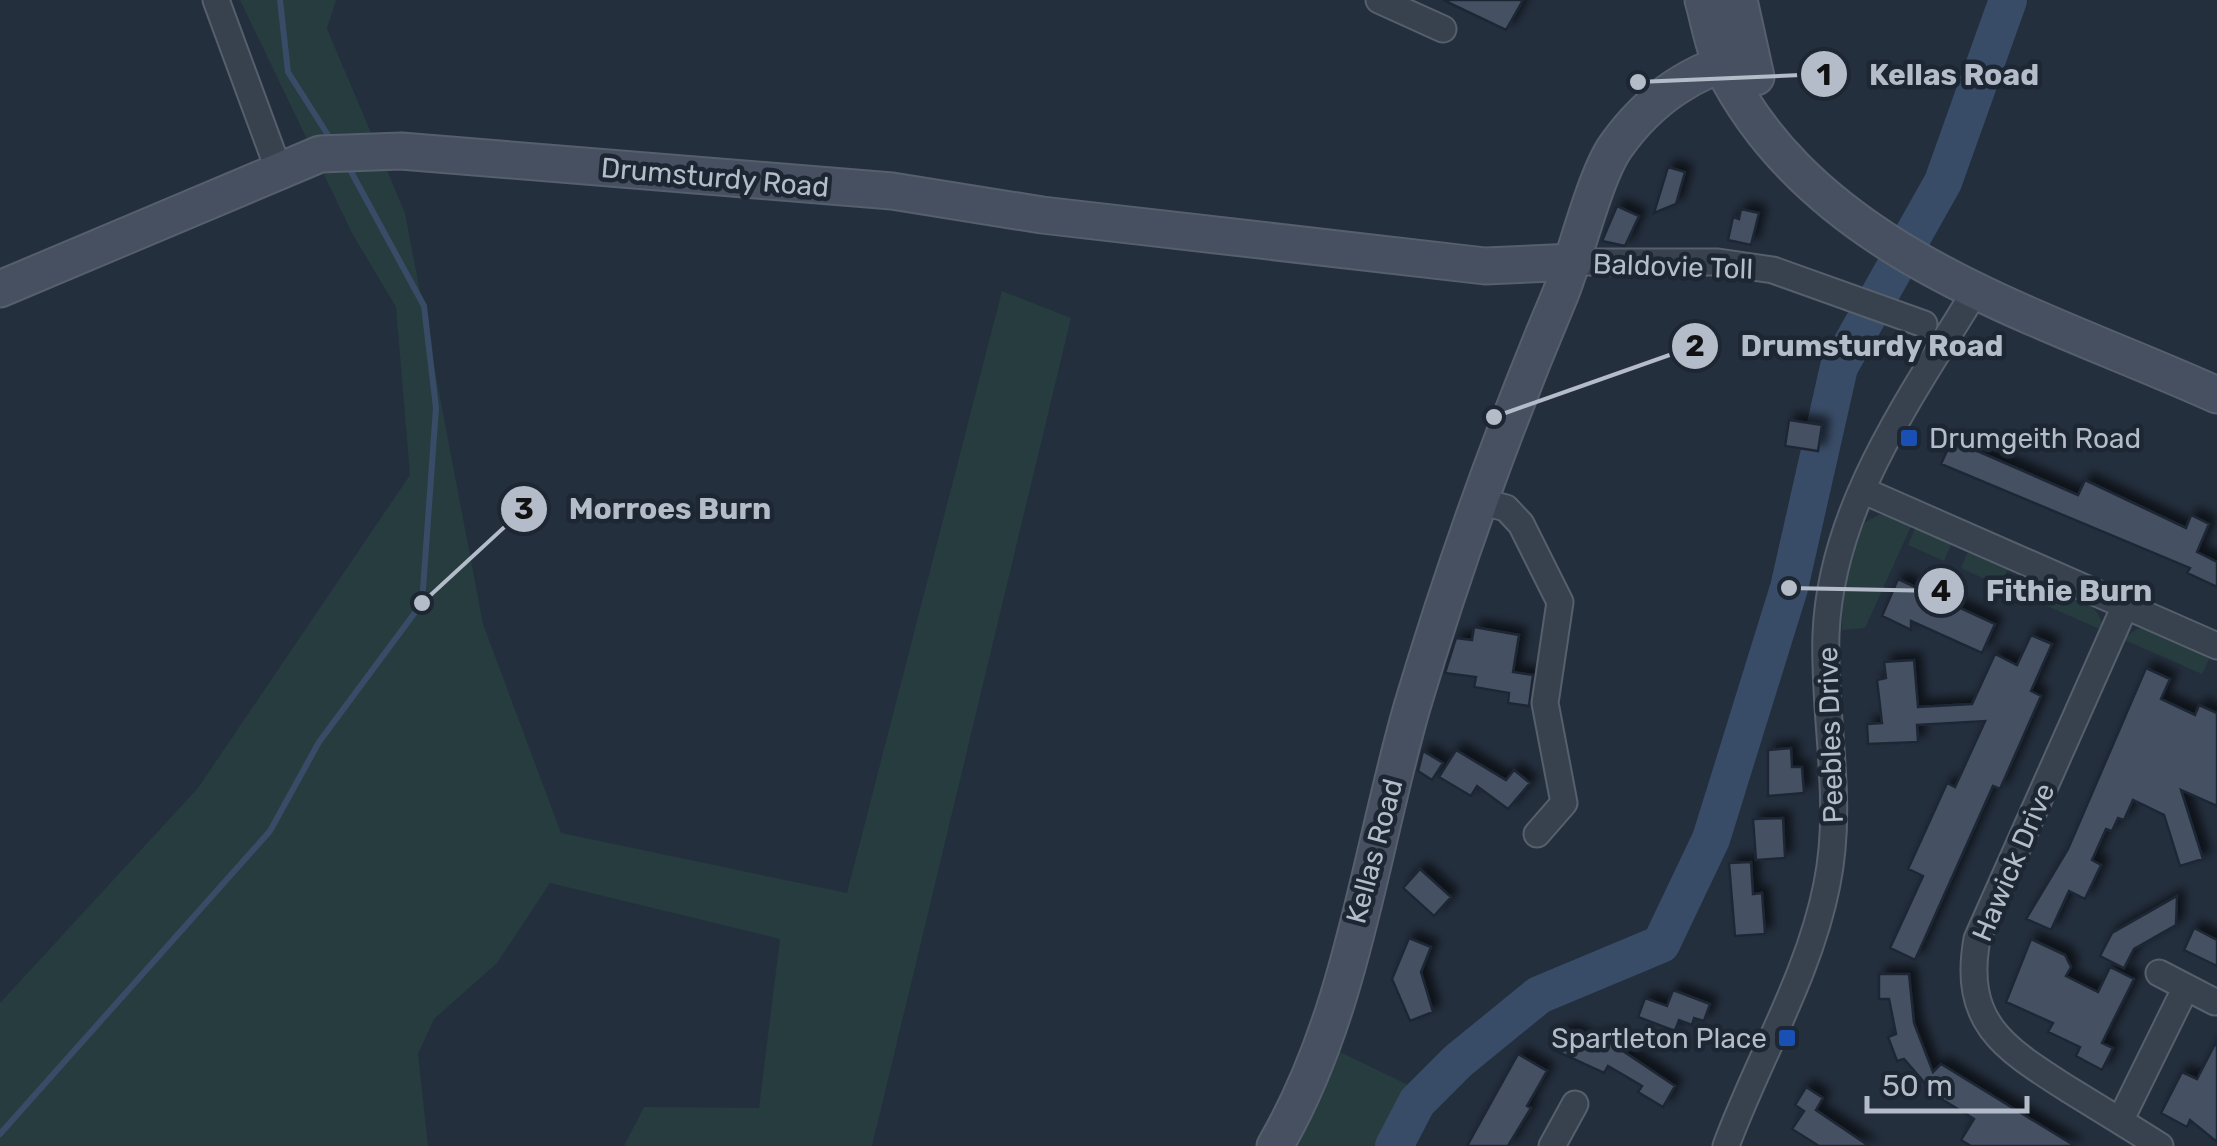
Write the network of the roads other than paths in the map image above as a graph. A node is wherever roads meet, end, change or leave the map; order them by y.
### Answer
1 (216, 0) edge
2 (1379, 0) edge
3 (1703, 0) edge
4 (1739, 0) edge
5 (1443, 30) dead end
6 (1735, 59) junction
7 (279, 172) junction
8 (1574, 262) junction
9 (0, 289) edge
10 (1976, 290) junction
11 (1916, 321) dead end
12 (2217, 395) edge
13 (1862, 490) junction
14 (1478, 501) junction
15 (2125, 606) junction
16 (2217, 646) edge
17 (1536, 834) dead end
18 (2158, 973) dead end
19 (2186, 987) junction
20 (2215, 1002) edge
21 (1574, 1104) dead end
22 (2120, 1121) junction
23 (1735, 1142) edge
24 (1275, 1146) edge
25 (1552, 1146) edge
26 (2160, 1146) edge

1 - 7 street
2 - 5 street
3 - 6 main road
4 - 6 main road
6 - 8 main road, Kellas Road
6 - 10 main road
7 - 8 main road, Drumsturdy Road
7 - 9 main road, Drumsturdy Road
8 - 11 street, Baldovie Toll
8 - 14 main road, Kellas Road
10 - 12 main road
10 - 13 street
13 - 15 street
13 - 23 street, Peebles Drive
14 - 17 street
14 - 24 main road, Kellas Road
15 - 16 street
15 - 22 street, Hawick Drive
18 - 19 street
19 - 20 street
19 - 22 street
21 - 25 street
22 - 26 street, Hawick Drive

